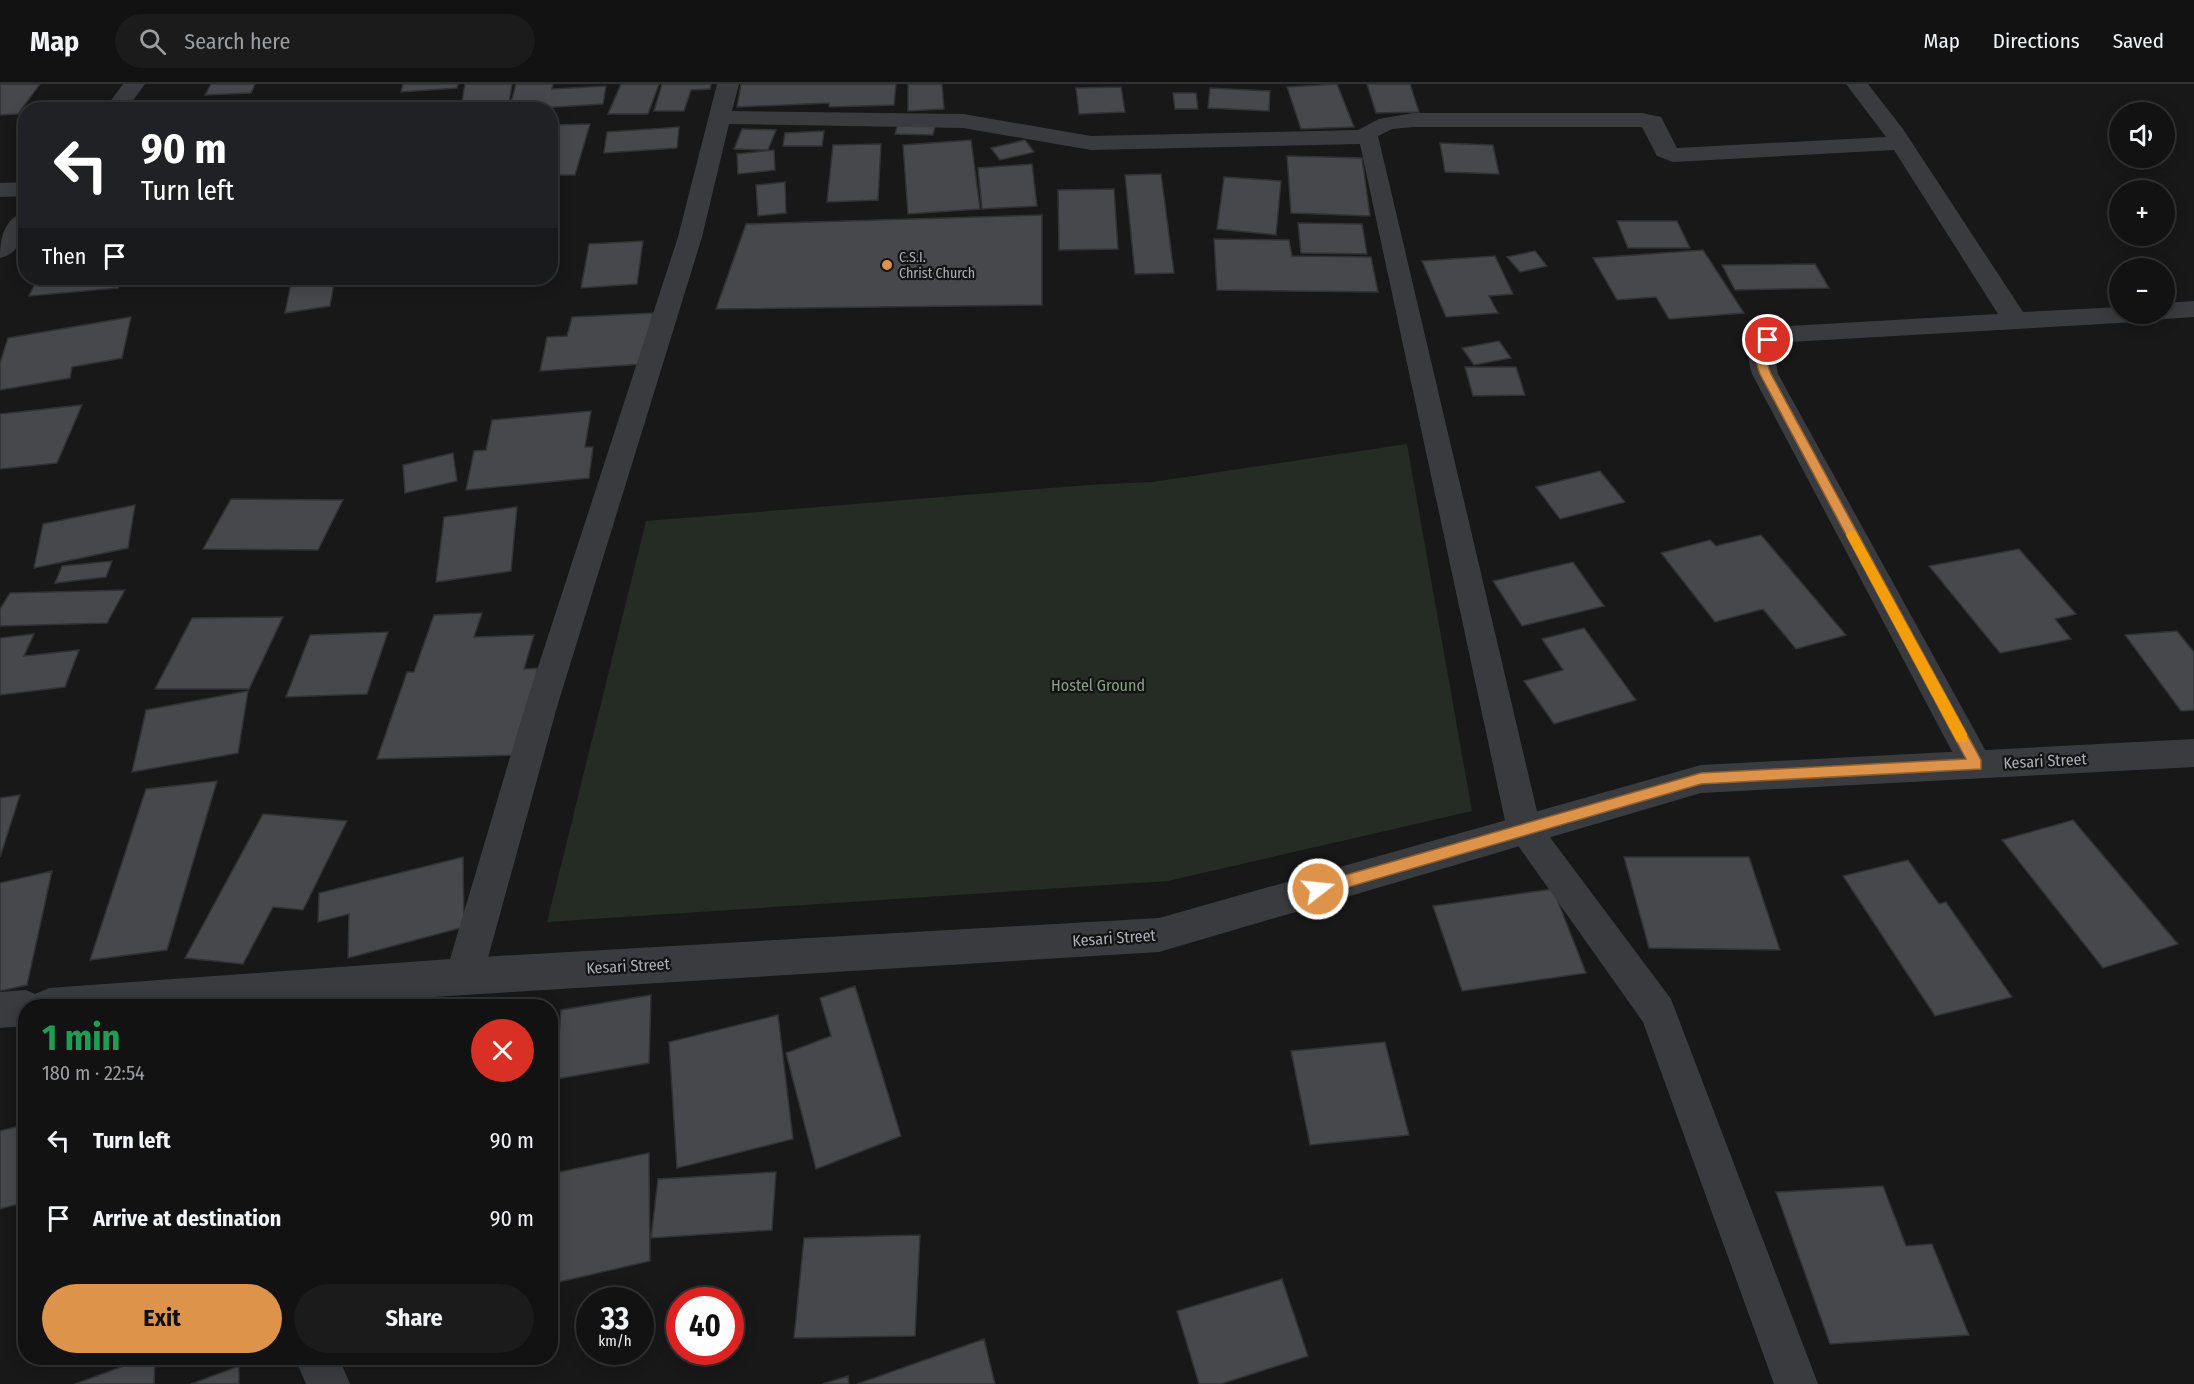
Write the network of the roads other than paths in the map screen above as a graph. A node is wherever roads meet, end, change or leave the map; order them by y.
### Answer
1 (134, 84) edge
2 (728, 84) edge
3 (1857, 84) edge
4 (120, 102) edge
5 (720, 117) junction
6 (1363, 138) junction
7 (1900, 143) junction
8 (18, 189) edge
9 (0, 190) edge
10 (18, 229) edge
11 (0, 251) edge
12 (2194, 309) edge
13 (2175, 310) edge
14 (2109, 316) edge
15 (2016, 322) junction
16 (2194, 753) edge
17 (1976, 764) junction
18 (1524, 830) junction
19 (464, 976) junction
20 (220, 999) edge
21 (18, 1009) edge
22 (0, 1010) edge
23 (320, 1365) edge
24 (328, 1384) edge
25 (1796, 1384) edge

1 - 4 street
2 - 5 street
3 - 7 street
5 - 6 street
5 - 19 street
6 - 7 street
6 - 18 street
7 - 15 street
8 - 9 street
10 - 11 street
12 - 13 street
14 - 15 street
15 - 17 street
16 - 17 street, Kesari Street
17 - 18 street, Kesari Street
18 - 19 street, Kesari Street
18 - 25 street
19 - 20 street, Kesari Street
21 - 22 street
23 - 24 street

